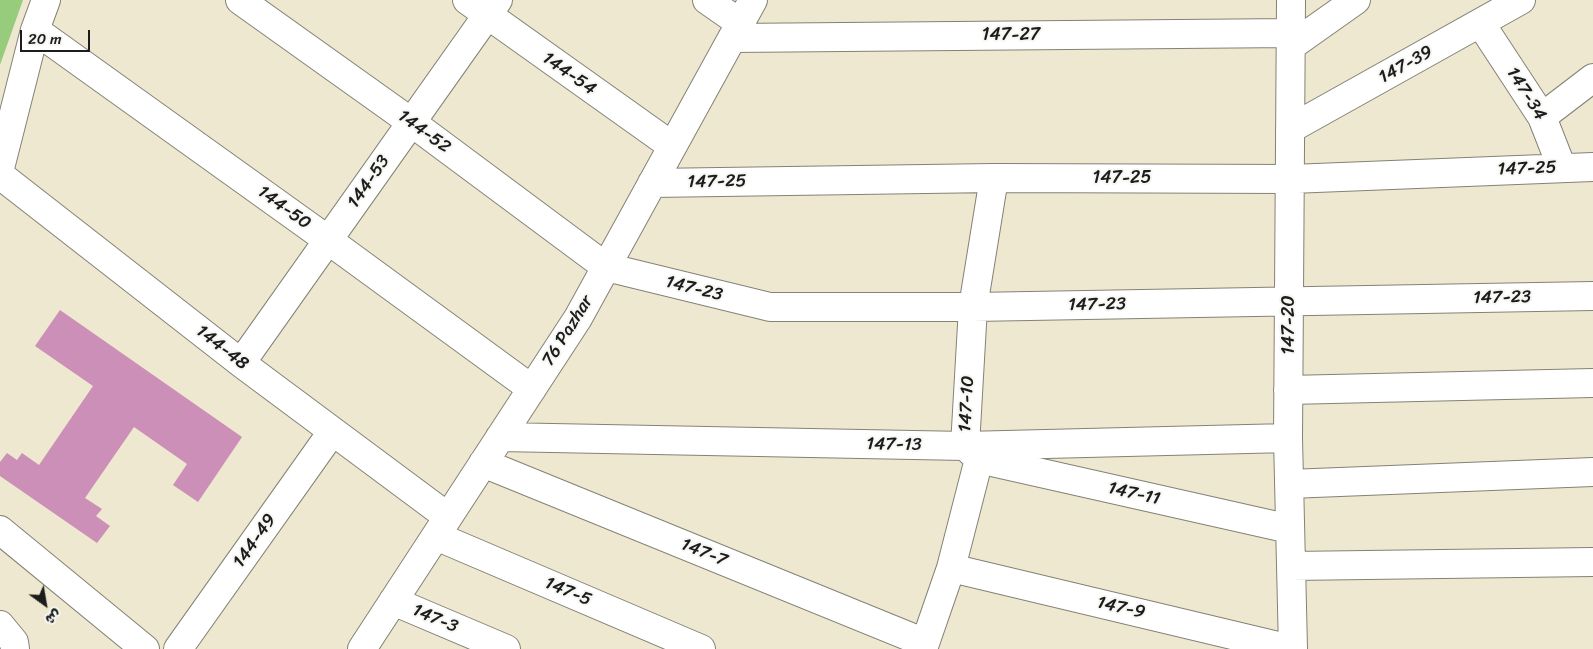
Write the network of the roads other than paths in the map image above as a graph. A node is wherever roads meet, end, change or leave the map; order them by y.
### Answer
1 (46, 0) edge
2 (240, 0) edge
3 (707, 0) edge
4 (752, 0) edge
5 (1291, 0) edge
6 (1356, 0) edge
7 (1521, 0) edge
8 (484, 5) edge
9 (1481, 24) junction
10 (35, 30) junction
11 (736, 30) junction
12 (1291, 39) junction
13 (1593, 78) edge
14 (1542, 117) junction
15 (411, 122) junction
16 (1290, 129) junction
17 (672, 146) junction
18 (1583, 166) edge
19 (0, 168) edge
20 (0, 176) edge
21 (994, 178) junction
22 (1291, 179) junction
23 (652, 183) junction
24 (328, 240) junction
25 (606, 267) junction
26 (1593, 296) edge
27 (1289, 302) junction
28 (973, 307) junction
29 (241, 363) junction
30 (1593, 383) edge
31 (532, 389) junction
32 (1288, 390) junction
33 (332, 432) junction
34 (500, 437) junction
35 (1288, 438) junction
36 (972, 453) junction
37 (483, 463) junction
38 (1593, 472) edge
39 (1289, 484) junction
40 (442, 526) junction
41 (1290, 529) junction
42 (0, 530) edge
43 (1593, 562) edge
44 (1291, 566) junction
45 (951, 568) junction
46 (393, 601) junction
47 (0, 625) edge
48 (464, 641) edge
49 (924, 646) edge
50 (16, 649) edge
51 (145, 649) edge
52 (178, 649) edge
53 (362, 649) edge
54 (506, 649) edge
55 (701, 649) edge
56 (1292, 649) edge

1 - 10 street
2 - 15 street, 144-52
3 - 11 street
4 - 11 street, 76 Pazhar
5 - 12 street, 147-20
6 - 12 street
7 - 9 street, 147-39
8 - 15 street, 144-53
8 - 17 street, 144-54
9 - 14 street, 147-34
9 - 16 street, 147-39
10 - 19 street
10 - 24 street, 144-50
11 - 12 street, 147-27
11 - 17 street, 76 Pazhar
12 - 16 street, 147-20
13 - 14 street
14 - 18 street, 147-34
15 - 24 street, 144-53
15 - 25 street, 144-52
16 - 22 street, 147-20
17 - 23 street, 76 Pazhar
18 - 22 street, 147-25
20 - 29 street, 144-48
21 - 22 street, 147-25
21 - 23 street, 147-25
21 - 28 street, 147-10
22 - 27 street, 147-20
23 - 25 street, 76 Pazhar
24 - 29 street, 144-53
24 - 31 street, 144-50
25 - 28 street, 147-23
25 - 31 street, 76 Pazhar
26 - 27 street, 147-23
27 - 28 street, 147-23
27 - 32 street, 147-20
28 - 36 street, 147-10
29 - 33 street, 144-48
30 - 32 street
31 - 34 street, 76 Pazhar
32 - 35 street, 147-20
33 - 40 street, 144-48
33 - 52 street, 144-49
34 - 36 street, 147-13
34 - 37 street, 76 Pazhar
35 - 36 street, 147-13
35 - 39 street, 147-20
36 - 41 street, 147-11
36 - 45 street, 147-10
37 - 40 street, 76 Pazhar
37 - 49 street, 147-7
38 - 39 street
39 - 41 street, 147-20
40 - 46 street, 76 Pazhar
40 - 55 street, 147-5
41 - 44 street, 147-20
42 - 51 street
43 - 44 street
44 - 56 street, 147-20
45 - 49 street, 147-10
45 - 56 street, 147-9
46 - 48 street, 147-3
46 - 53 street, 76 Pazhar
47 - 50 street
48 - 54 street, 147-3

